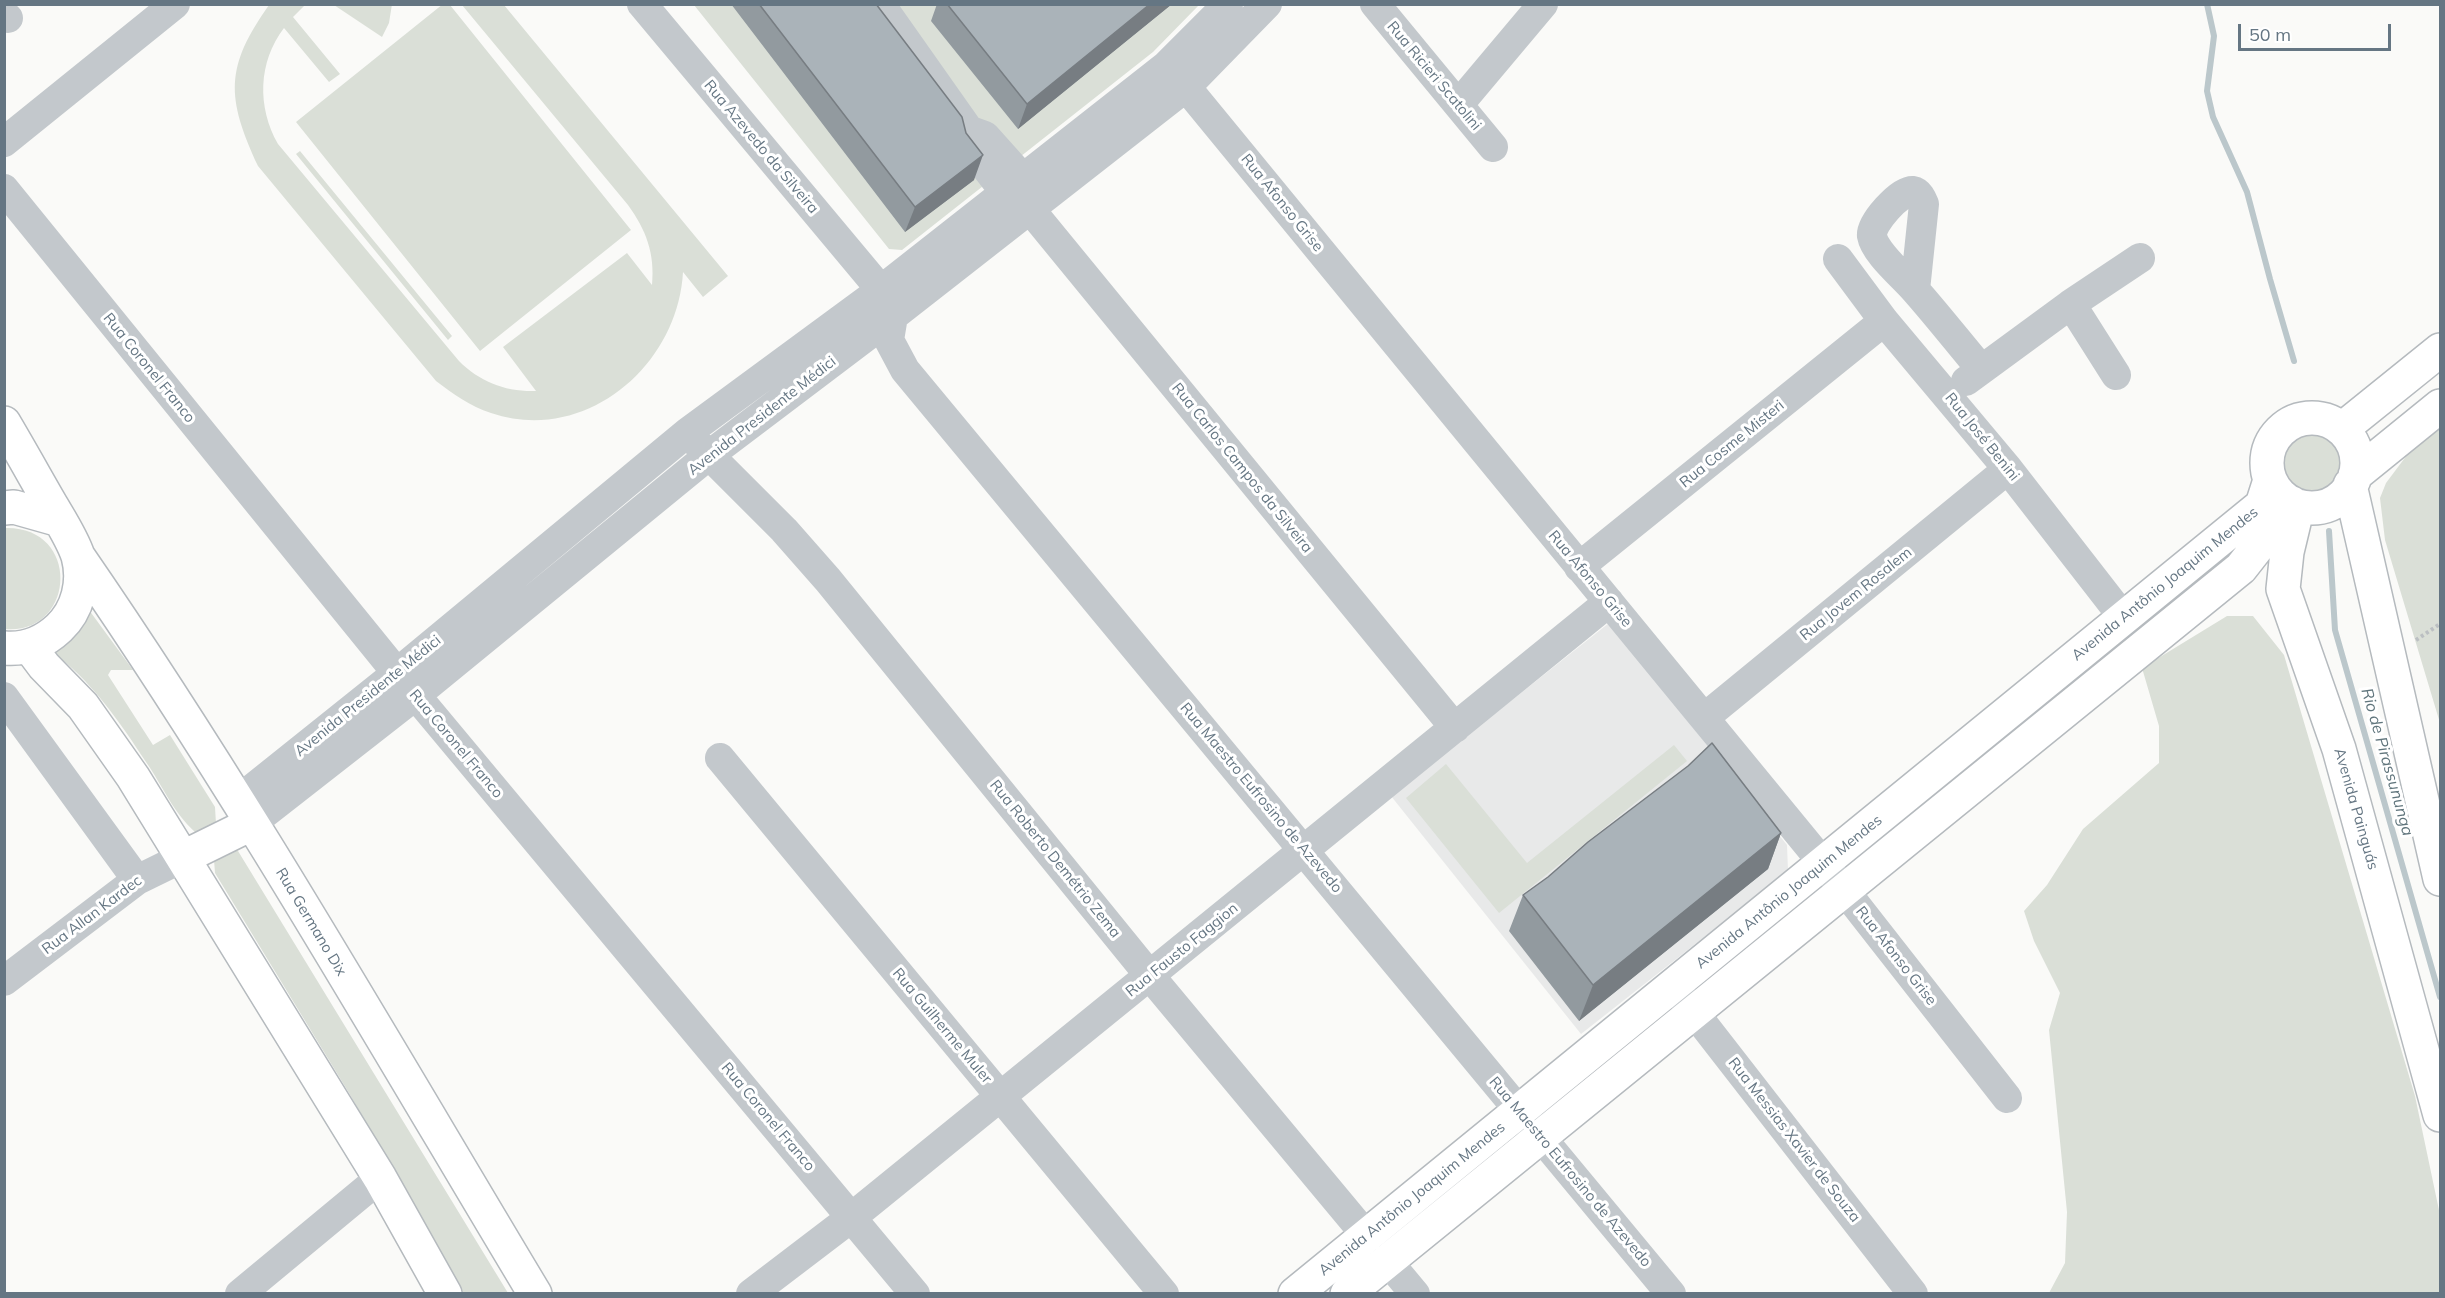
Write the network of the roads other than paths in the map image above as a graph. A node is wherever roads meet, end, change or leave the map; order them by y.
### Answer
1 (175, 4) edge
2 (642, 4) edge
3 (880, 4) edge
4 (1375, 4) edge
5 (1543, 4) edge
6 (1245, 9) edge
7 (1176, 76) junction
8 (1459, 104) junction
9 (4, 142) edge
10 (1493, 147) dead end
11 (4, 189) edge
12 (1024, 198) junction
13 (2140, 258) dead end
14 (1839, 259) dead end
15 (1915, 290) dead end
16 (887, 303) junction
17 (2071, 304) junction
18 (1884, 321) junction
19 (2440, 350) edge
20 (1981, 369) junction
21 (2116, 375) dead end
22 (1948, 395) junction
23 (2440, 406) edge
24 (4, 423) edge
25 (2342, 429) junction
26 (688, 432) junction
27 (708, 456) junction
28 (2008, 470) junction
29 (2353, 480) junction
30 (2287, 497) junction
31 (4, 508) edge
32 (60, 520) junction
33 (551, 547) junction
34 (78, 556) junction
35 (1579, 567) junction
36 (2241, 568) junction
37 (571, 570) junction
38 (2283, 589) junction
39 (1609, 602) junction
40 (2123, 617) junction
41 (17, 647) edge
42 (407, 684) junction
43 (4, 697) edge
44 (1704, 718) junction
45 (1455, 728) junction
46 (720, 758) dead end
47 (244, 812) junction
48 (1304, 849) junction
49 (184, 857) junction
50 (1822, 863) junction
51 (2440, 879) edge
52 (136, 880) junction
53 (1844, 889) junction
54 (1150, 976) junction
55 (4, 981) edge
56 (1674, 986) junction
57 (1695, 1013) junction
58 (1000, 1096) junction
59 (2007, 1098) dead end
60 (1519, 1112) junction
61 (2440, 1115) edge
62 (1540, 1137) junction
63 (380, 1178) junction
64 (852, 1217) junction
65 (1378, 1248) junction
66 (240, 1293) edge
67 (445, 1293) edge
68 (535, 1293) edge
69 (751, 1293) edge
70 (915, 1293) edge
71 (1164, 1293) edge
72 (1295, 1293) edge
73 (1347, 1293) edge
74 (1415, 1293) edge
75 (1671, 1293) edge
76 (1913, 1293) edge

1 - 9 street
2 - 16 street, Rua Azevedo da Silveira
3 - 12 street, Rua Carlos Campos da Silveira
4 - 8 street, Rua Ricieri Scatolini
5 - 8 street
6 - 7 street, Avenida Presidente Médici
7 - 12 street, Avenida Presidente Médici
7 - 35 street, Rua Afonso Grise
8 - 10 street, Rua Ricieri Scatolini
11 - 42 street, Rua Coronel Franco
12 - 16 street, Avenida Presidente Médici
12 - 45 street, Rua Carlos Campos da Silveira
13 - 17 street
14 - 18 street, Rua José Benini
15 - 20 street
16 - 26 street, Avenida Presidente Médici
16 - 27 street, Avenida Presidente Médici
16 - 48 street, Rua Maestro Eufrosino de Azevedo
17 - 20 street
17 - 21 street
18 - 22 street, Rua José Benini
18 - 35 street, Rua Cosme Misteri
19 - 25 main road
20 - 22 street
22 - 28 street, Rua José Benini
23 - 29 main road
24 - 32 main road
25 - 29 main road
25 - 30 main road
26 - 27 street, Rua Roberto Demétrio Zema
26 - 33 street, Avenida Presidente Médici
27 - 37 street, Avenida Presidente Médici
27 - 54 street, Rua Roberto Demétrio Zema
28 - 40 street, Rua José Benini
28 - 44 street, Rua Jovem Rosalem
29 - 30 main road
29 - 51 main road
30 - 36 main road, Avenida Antônio Joaquim Mendes
30 - 38 main road, Avenida Painguás
30 - 40 main road, Avenida Antônio Joaquim Mendes
31 - 32 main road
32 - 34 main road
33 - 37 street
33 - 42 street, Avenida Presidente Médici
34 - 41 main road
34 - 47 main road, Rua Germano Dix
35 - 39 street, Rua Afonso Grise
36 - 38 main road
36 - 53 main road, Avenida Antônio Joaquim Mendes
37 - 42 street, Avenida Presidente Médici
38 - 61 main road, Avenida Painguás
39 - 44 street, Rua Afonso Grise
39 - 45 street, Rua Fausto Faggion
40 - 50 main road, Avenida Antônio Joaquim Mendes
41 - 49 main road
42 - 47 street, Avenida Presidente Médici
42 - 64 street, Rua Coronel Franco
43 - 52 street
44 - 50 street, Rua Afonso Grise
45 - 48 street, Rua Fausto Faggion
46 - 58 street, Rua Guilherme Muler
47 - 49 main road
47 - 68 main road, Rua Germano Dix
48 - 54 street, Rua Fausto Faggion
48 - 60 street, Rua Maestro Eufrosino de Azevedo
49 - 52 street, Rua Allan Kardec
49 - 63 main road
50 - 53 street, Rua Afonso Grise
50 - 56 main road, Avenida Antônio Joaquim Mendes
52 - 55 street, Rua Allan Kardec
53 - 57 main road, Avenida Antônio Joaquim Mendes
53 - 59 street, Rua Afonso Grise
54 - 58 street, Rua Fausto Faggion
54 - 65 street, Rua Roberto Demétrio Zema
56 - 57 street, Rua Messias Xavier de Souza
56 - 60 main road, Avenida Antônio Joaquim Mendes
57 - 62 main road, Avenida Antônio Joaquim Mendes
57 - 76 street, Rua Messias Xavier de Souza
58 - 64 street, Rua Fausto Faggion
58 - 71 street, Rua Guilherme Muler
60 - 62 street, Rua Maestro Eufrosino de Azevedo
60 - 65 main road, Avenida Antônio Joaquim Mendes
62 - 65 main road, Avenida Antônio Joaquim Mendes
62 - 75 street, Rua Maestro Eufrosino de Azevedo
63 - 66 street
63 - 67 main road
64 - 69 street, Rua Fausto Faggion
64 - 70 street, Rua Coronel Franco
65 - 72 main road, Avenida Antônio Joaquim Mendes
65 - 73 main road, Avenida Antônio Joaquim Mendes
65 - 74 street, Rua Roberto Demétrio Zema

